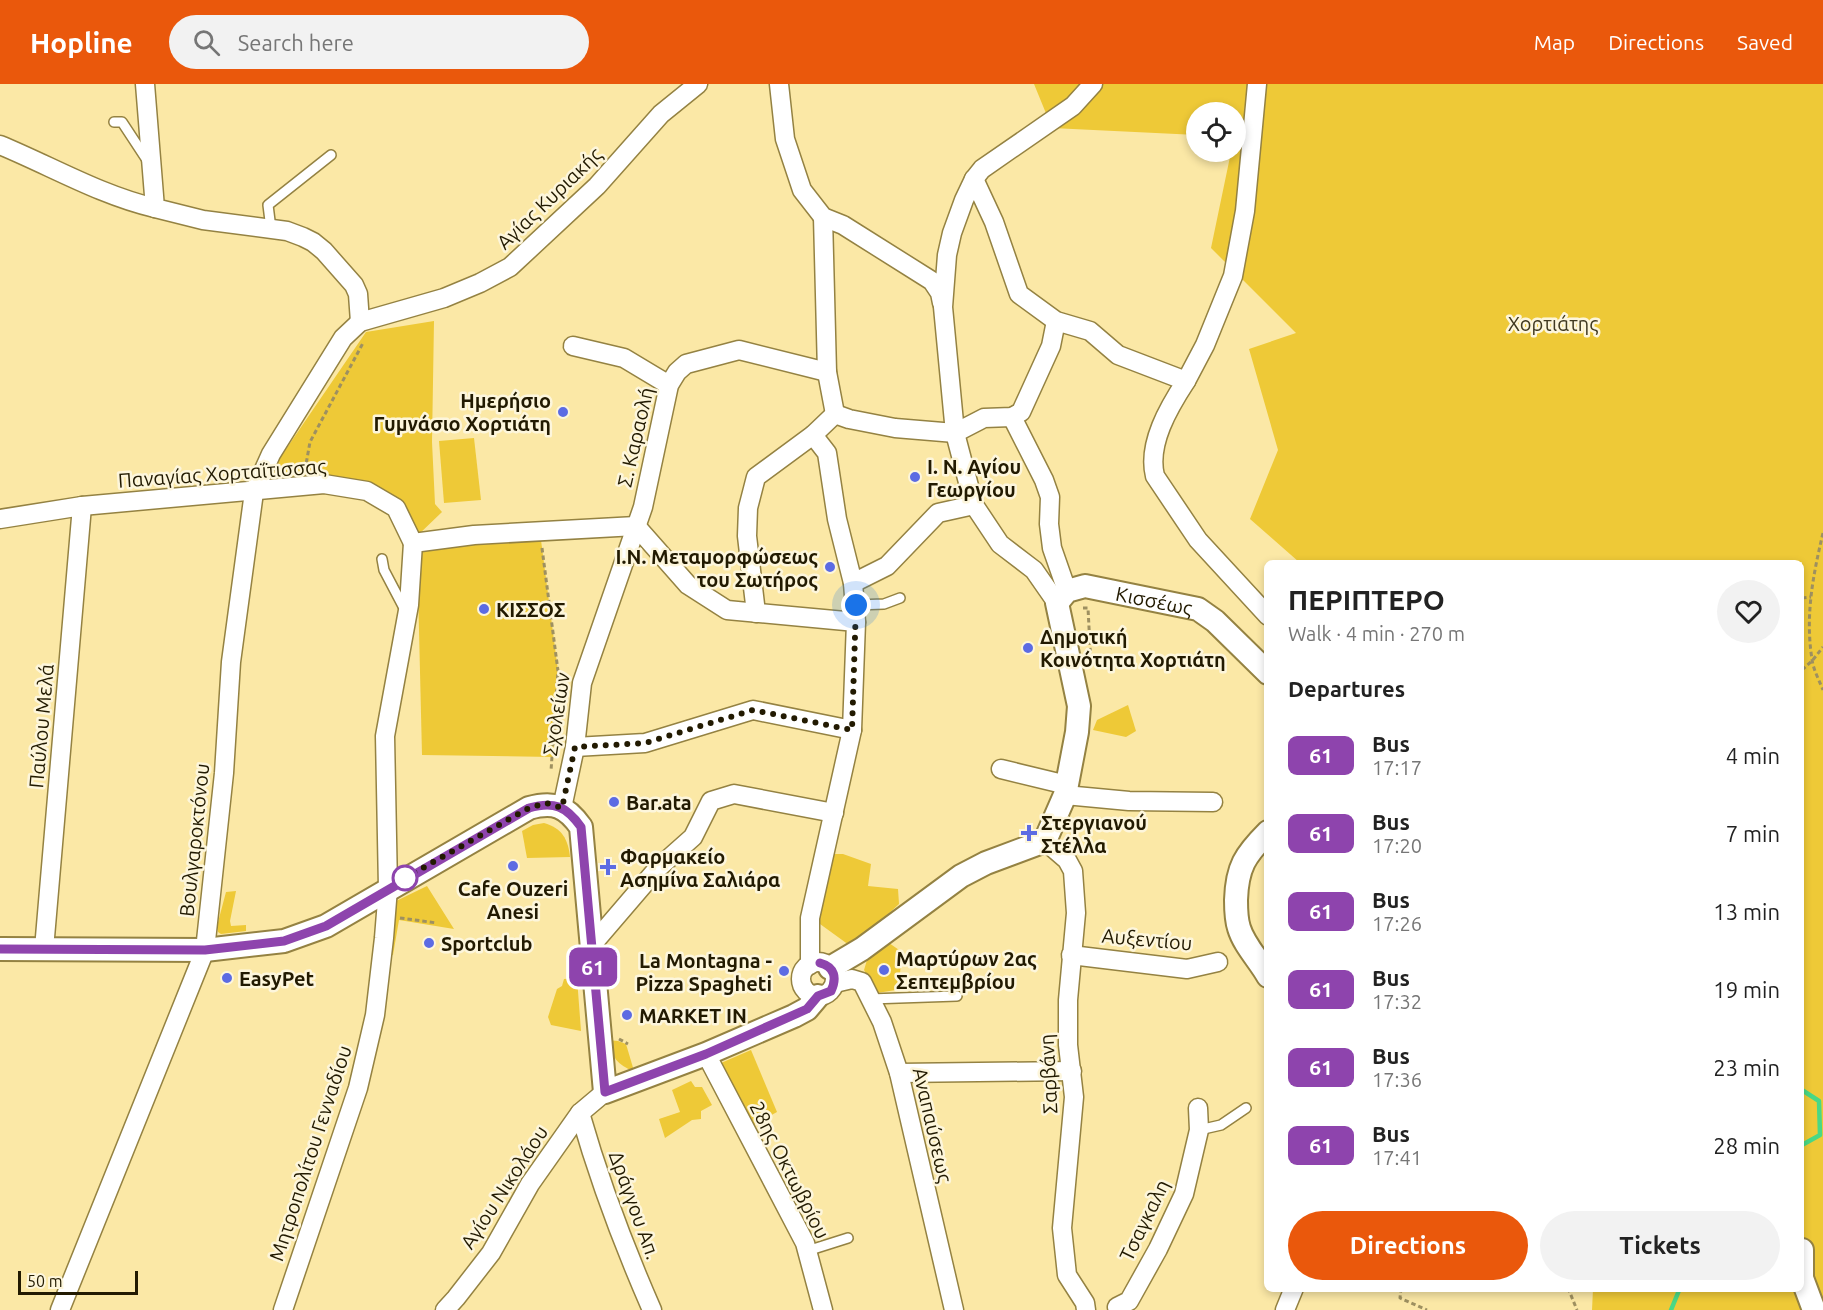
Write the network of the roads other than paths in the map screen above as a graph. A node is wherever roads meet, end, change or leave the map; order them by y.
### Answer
1 (145, 84) edge
2 (698, 84) edge
3 (779, 84) edge
4 (1093, 84) edge
5 (1257, 84) edge
6 (114, 122) dead end
7 (0, 145) edge
8 (331, 155) dead end
9 (152, 167) junction
10 (974, 179) junction
11 (154, 208) junction
12 (823, 217) junction
13 (271, 229) junction
14 (943, 307) junction
15 (1056, 321) junction
16 (363, 330) junction
17 (573, 346) dead end
18 (826, 372) junction
19 (1186, 381) junction
20 (669, 385) junction
21 (836, 414) junction
22 (1012, 417) junction
23 (955, 433) junction
24 (813, 435) junction
25 (254, 492) junction
26 (974, 505) junction
27 (82, 506) junction
28 (0, 519) edge
29 (636, 526) junction
30 (413, 543) junction
31 (382, 559) dead end
32 (853, 583) junction
33 (1062, 597) junction
34 (900, 598) dead end
35 (1264, 612) edge
36 (756, 613) junction
37 (856, 614) junction
38 (407, 615) junction
39 (1264, 662) edge
40 (852, 730) junction
41 (575, 747) junction
42 (1000, 769) dead end
43 (1066, 790) junction
44 (1214, 802) dead end
45 (554, 806) junction
46 (834, 813) junction
47 (1264, 836) edge
48 (1045, 841) junction
49 (388, 888) junction
50 (591, 946) junction
51 (0, 949) edge
52 (44, 949) junction
53 (205, 950) junction
54 (1071, 955) junction
55 (1218, 962) dead end
56 (1264, 964) edge
57 (823, 978) junction
58 (957, 996) dead end
59 (870, 999) junction
60 (706, 1054) junction
61 (1072, 1071) junction
62 (899, 1073) junction
63 (605, 1092) junction
64 (1198, 1108) dead end
65 (1246, 1108) dead end
66 (580, 1113) junction
67 (1199, 1130) junction
68 (848, 1238) dead end
69 (807, 1251) junction
70 (1804, 1283) edge
71 (1292, 1292) edge
72 (1086, 1307) edge
73 (1120, 1309) edge
74 (60, 1310) edge
75 (283, 1310) edge
76 (445, 1310) edge
77 (652, 1310) edge
78 (823, 1310) edge
79 (954, 1310) edge
80 (1285, 1310) edge
81 (1814, 1310) edge

1 - 9 street
2 - 16 street, Αγίας Κυριακής
3 - 12 street
4 - 10 street
5 - 19 street
6 - 9 lane
7 - 11 street
8 - 13 lane
9 - 11 street
10 - 14 street
10 - 15 street
11 - 13 street
12 - 14 street
12 - 18 street
13 - 16 street
14 - 23 street
15 - 19 street
15 - 22 street
16 - 25 street
17 - 20 street
18 - 20 street, Σ. Καραολή
18 - 21 street
19 - 35 street
20 - 29 street, Σ. Καραολή
21 - 23 street
21 - 24 street
22 - 23 street
22 - 33 street
23 - 26 street
24 - 32 street
24 - 36 street
25 - 27 street, Παναγίας Χορταΐτισσας
25 - 30 street, Παναγίας Χορταΐτισσας
25 - 53 street, Βουλγαροκτόνου
26 - 32 street
26 - 33 street
27 - 28 street, Παναγίας Χορταΐτισσας
27 - 52 street, Παύλου Μελά
29 - 30 street
29 - 36 street
29 - 41 street, Σχολείων
30 - 38 street, Μητροπολίτου Γενναδίου
31 - 38 lane
32 - 37 street
33 - 39 street, Κισσέως
33 - 43 street
34 - 37 lane
36 - 37 street
37 - 40 street
38 - 49 street, Μητροπολίτου Γενναδίου
40 - 41 street
40 - 46 street
41 - 45 street, Σχολείων
42 - 43 street
43 - 44 street
43 - 48 street
45 - 49 street
45 - 50 street
46 - 50 street
46 - 57 street
47 - 56 street
48 - 54 street, Σαρβάνη
48 - 57 street
49 - 53 street
49 - 75 street, Μητροπολίτου Γενναδίου
50 - 63 street
51 - 52 street
52 - 53 street
53 - 74 street, Βουλγαροκτόνου
54 - 55 street, Αυξεντίου
54 - 61 street, Σαρβάνη
57 - 59 street, Αναπαύσεως
57 - 60 street
58 - 59 lane
59 - 62 street, Αναπαύσεως
60 - 63 street
60 - 69 street, 28ης Οκτωβρίου
61 - 62 street
61 - 72 street, Σαρβάνη
62 - 79 street, Αναπαύσεως
63 - 66 street, Αγίου Νικολάου
64 - 67 street, Τσαγκαλη
65 - 67 lane
66 - 76 street, Αγίου Νικολάου
66 - 77 street, Δράγγου Απ.
67 - 73 street, Τσαγκαλη
68 - 69 lane
69 - 78 street, 28ης Οκτωβρίου
70 - 81 street
71 - 80 street
72 - 73 street

